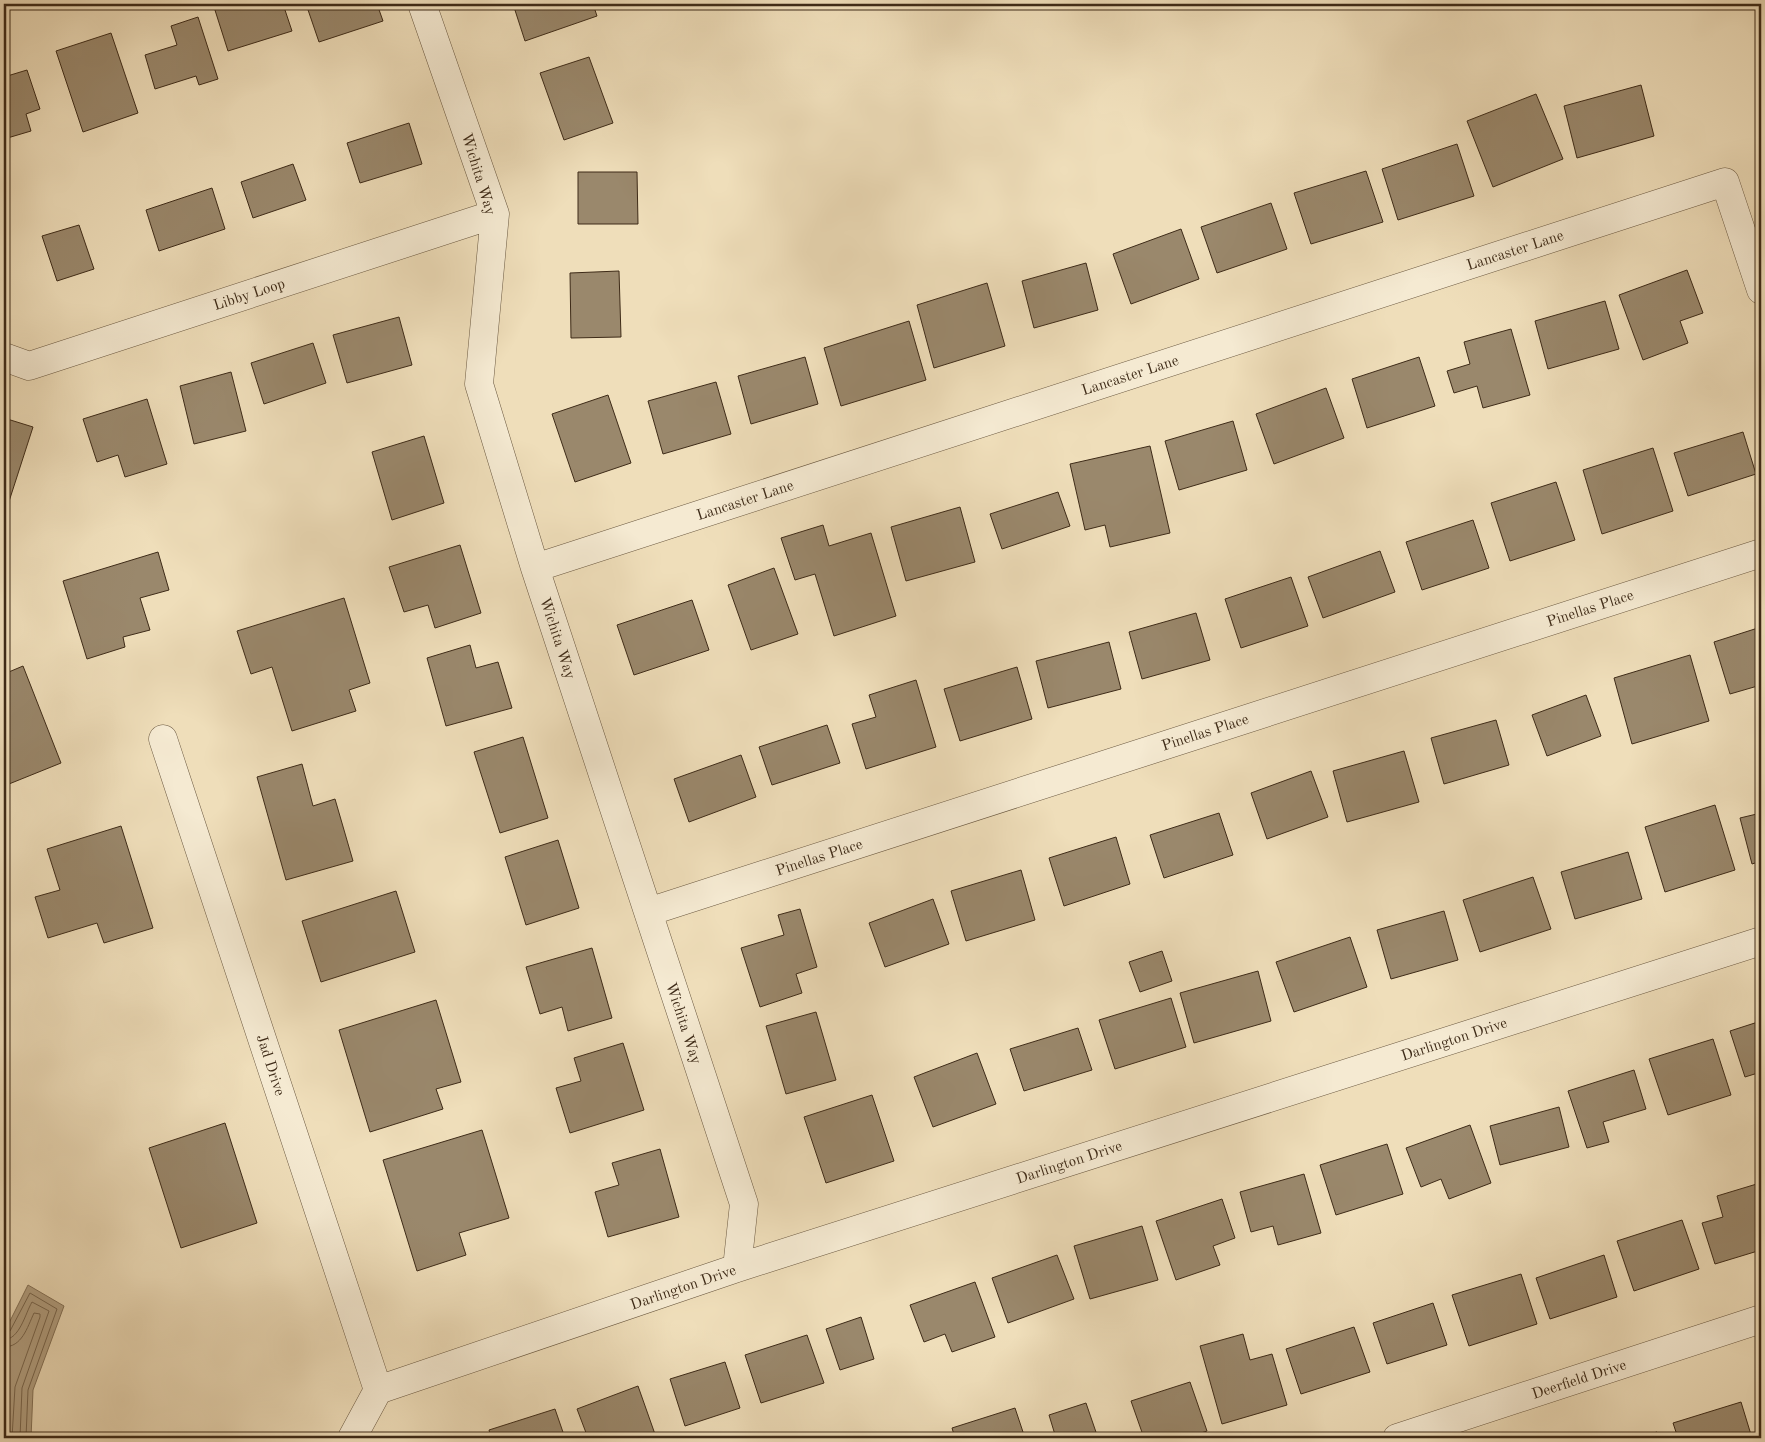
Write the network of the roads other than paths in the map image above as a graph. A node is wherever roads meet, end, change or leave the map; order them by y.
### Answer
1 (422, 4) edge
2 (495, 214) junction
3 (1761, 290) edge
4 (4, 357) edge
5 (1761, 553) edge
6 (535, 568) junction
7 (163, 739) dead end
8 (648, 912) junction
9 (1761, 941) edge
10 (737, 1268) junction
11 (1761, 1319) edge
12 (378, 1390) junction
13 (352, 1438) edge
14 (1397, 1438) edge

1 - 2 street, Wichita Way
2 - 4 street, Libby Loop
2 - 6 street, Wichita Way
3 - 6 street, Lancaster Lane
5 - 8 street, Pinellas Place
6 - 8 street, Wichita Way
7 - 12 street, Jad Drive
8 - 10 street, Wichita Way
9 - 10 street, Darlington Drive
10 - 12 street, Darlington Drive
11 - 14 street, Deerfield Drive
12 - 13 street

